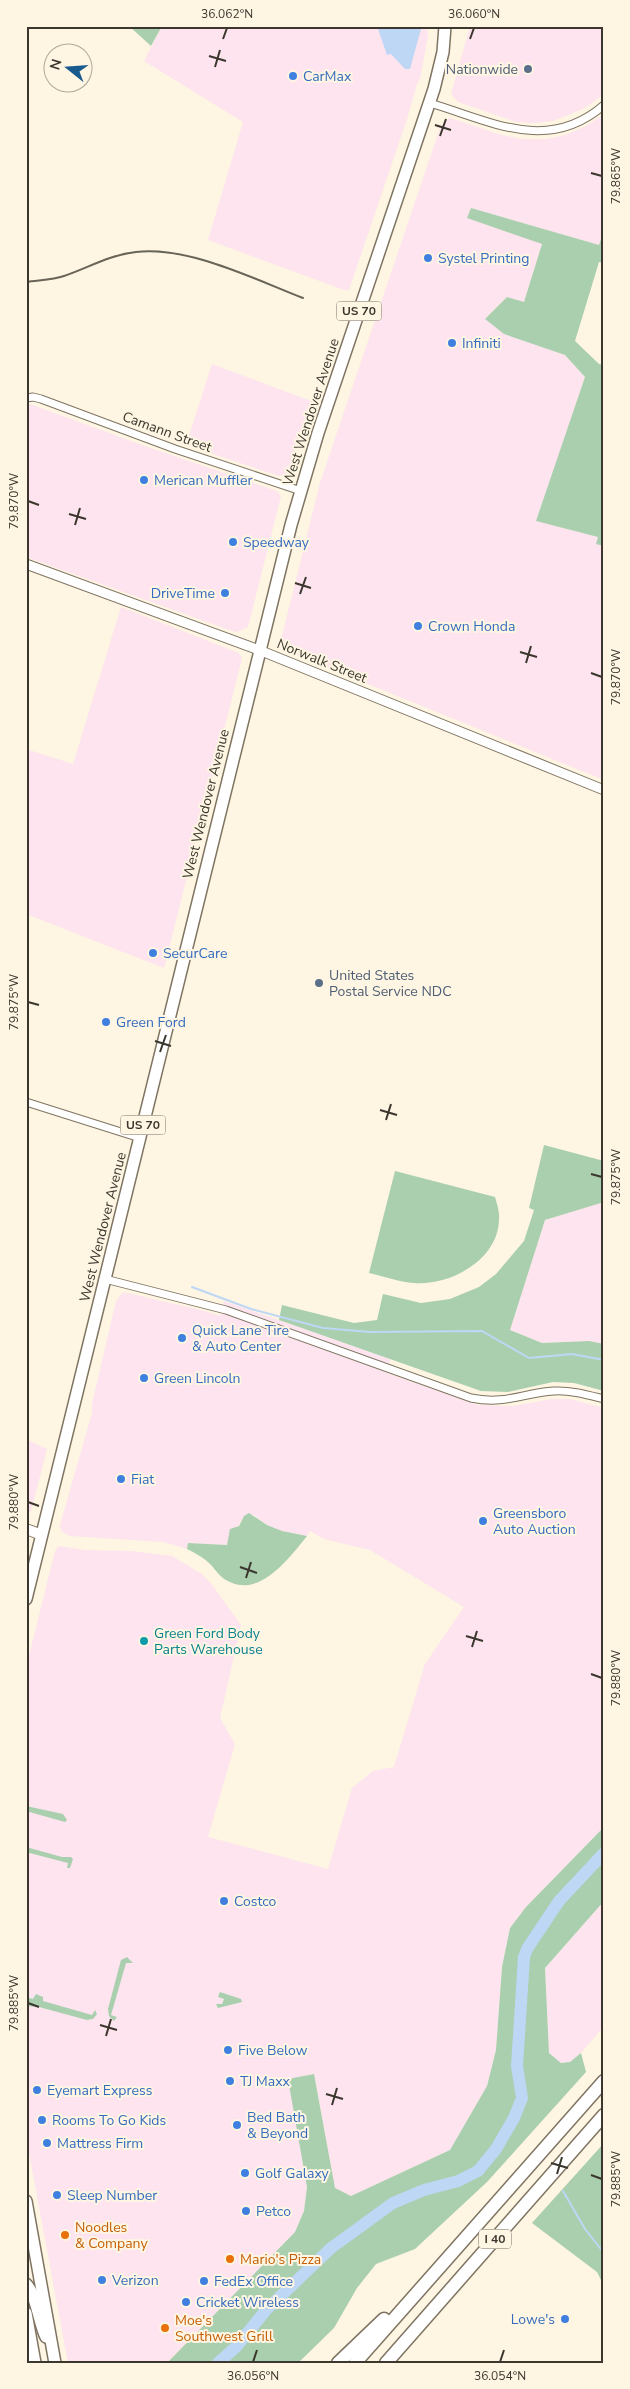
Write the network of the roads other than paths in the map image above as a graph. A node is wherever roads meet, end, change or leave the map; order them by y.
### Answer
1 (445, 26) edge
2 (430, 103) junction
3 (604, 105) edge
4 (26, 398) edge
5 (301, 491) junction
6 (26, 564) edge
7 (259, 650) junction
8 (604, 790) edge
9 (26, 1102) edge
10 (140, 1138) junction
11 (106, 1279) junction
12 (604, 1399) edge
13 (26, 1530) edge
14 (42, 1535) junction
15 (26, 1599) edge
16 (604, 2081) edge
17 (604, 2115) edge
18 (26, 2200) edge
19 (448, 2259) junction
20 (26, 2284) edge
21 (26, 2313) edge
22 (52, 2348) junction
23 (35, 2363) edge
24 (55, 2363) edge
25 (338, 2363) edge
26 (355, 2363) edge
27 (386, 2363) edge

1 - 2 highway, West Wendover Avenue / US 70
2 - 3 street
2 - 5 highway, West Wendover Avenue / US 70
4 - 5 street, Camann Street
5 - 7 highway, West Wendover Avenue / US 70
6 - 7 street, Norwalk Street
7 - 8 street, Norwalk Street
7 - 10 highway, West Wendover Avenue / US 70
9 - 10 street
10 - 11 highway, West Wendover Avenue / US 70
11 - 12 street
11 - 14 highway, West Wendover Avenue / US 70
13 - 14 main road
14 - 15 highway, West Wendover Avenue / US 70
16 - 19 highway, I 40
17 - 27 highway, I 40
18 - 22 highway
19 - 25 highway
19 - 26 highway, I 40
20 - 22 highway
21 - 23 highway
22 - 24 highway

